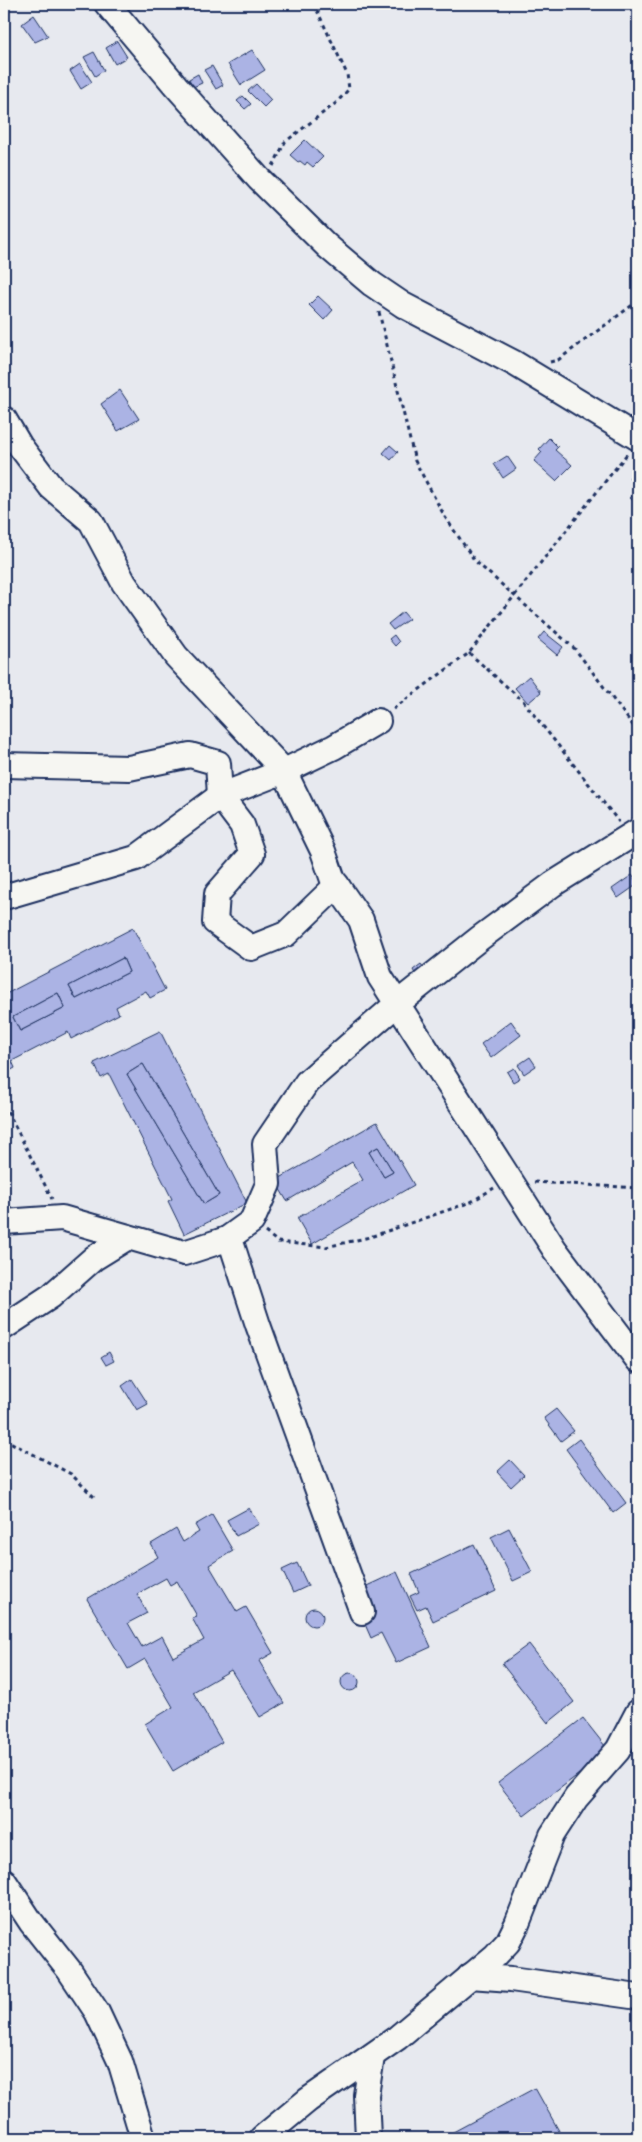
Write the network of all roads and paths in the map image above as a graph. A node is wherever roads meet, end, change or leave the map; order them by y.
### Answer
1 (107, 4) edge
2 (314, 4) edge
3 (260, 179) junction
4 (372, 284) junction
5 (638, 301) edge
6 (526, 371) junction
7 (4, 420) edge
8 (633, 445) edge
9 (515, 595) junction
10 (469, 652) junction
11 (378, 721) joint
12 (638, 732) edge
13 (4, 765) edge
14 (284, 771) junction
15 (220, 796) junction
16 (634, 833) edge
17 (337, 885) junction
18 (4, 897) edge
19 (398, 1003) junction
20 (4, 1104) edge
21 (512, 1182) junction
22 (638, 1188) edge
23 (62, 1218) junction
24 (252, 1221) junction
25 (4, 1222) edge
26 (128, 1237) junction
27 (227, 1239) junction
28 (4, 1327) edge
29 (638, 1360) edge
30 (4, 1439) edge
31 (94, 1497) dead end
32 (362, 1612) dead end
33 (638, 1712) edge
34 (4, 1880) edge
35 (470, 1976) junction
36 (638, 1997) edge
37 (372, 2057) junction
38 (143, 2138) edge
39 (262, 2138) edge
40 (368, 2138) edge

1 - 3 street
2 - 3 path
3 - 4 street
4 - 6 street
4 - 9 path
5 - 6 path
6 - 8 street
7 - 14 street
8 - 9 path
9 - 10 path
9 - 12 path
10 - 11 path
10 - 16 path
11 - 14 street
13 - 15 street
14 - 15 street
14 - 17 street
15 - 17 street
15 - 18 street
16 - 19 street
17 - 19 street
19 - 21 street
19 - 24 street
20 - 23 path
21 - 22 path
21 - 24 path
21 - 29 street
23 - 25 street
23 - 26 street
24 - 27 street
26 - 27 street
26 - 28 street
27 - 32 street
30 - 31 path
33 - 35 street
34 - 38 street
35 - 36 street
35 - 37 street
37 - 39 street
37 - 40 street

